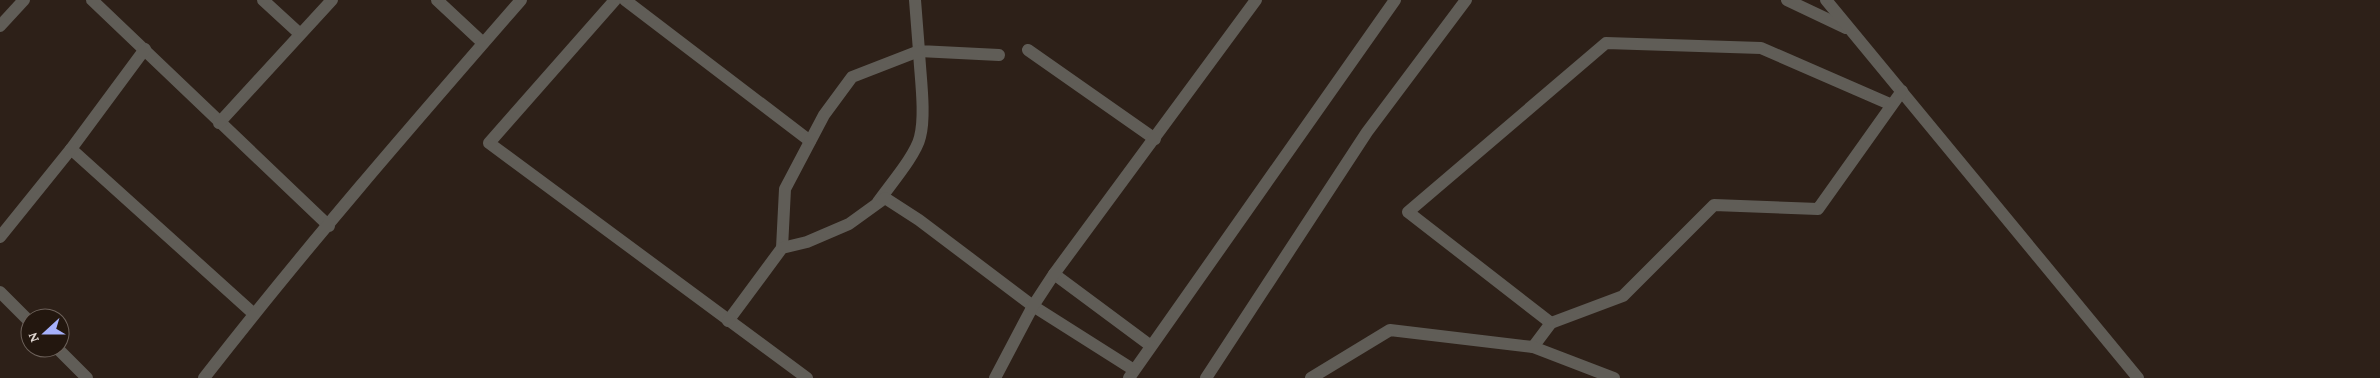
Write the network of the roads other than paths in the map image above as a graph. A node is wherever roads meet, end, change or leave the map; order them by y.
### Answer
1 (24, 0) edge
2 (92, 0) edge
3 (262, 0) edge
4 (332, 0) edge
5 (437, 0) edge
6 (521, 0) edge
7 (615, 0) edge
8 (626, 0) edge
9 (915, 0) edge
10 (1256, 0) edge
11 (1395, 0) edge
12 (1466, 0) edge
13 (1787, 0) edge
14 (1826, 0) edge
15 (0, 26) edge
16 (1852, 32) junction
17 (300, 34) junction
18 (484, 43) junction
19 (144, 49) junction
20 (1028, 50) dead end
21 (919, 51) junction
22 (999, 55) dead end
23 (1902, 91) junction
24 (1892, 105) junction
25 (219, 123) junction
26 (1156, 139) junction
27 (810, 141) junction
28 (71, 149) junction
29 (878, 202) junction
30 (328, 226) junction
31 (0, 237) edge
32 (782, 248) junction
33 (1054, 274) junction
34 (0, 292) edge
35 (1033, 306) junction
36 (20, 312) edge
37 (254, 314) junction
38 (728, 321) junction
39 (1551, 323) junction
40 (1152, 346) junction
41 (1534, 347) junction
42 (67, 358) edge
43 (1132, 374) edge
44 (87, 378) edge
45 (204, 378) edge
46 (808, 378) edge
47 (995, 378) edge
48 (1206, 378) edge
49 (1311, 378) edge
50 (1614, 378) edge
51 (2138, 378) edge

1 - 15 street
2 - 19 street
3 - 17 street
4 - 17 street
5 - 18 street
6 - 18 street
7 - 38 street
8 - 27 street
9 - 21 street
10 - 26 street
11 - 40 street
12 - 48 street
13 - 16 street
14 - 16 street
16 - 23 street
17 - 25 street
18 - 30 street
19 - 25 street
19 - 28 street
20 - 26 street
21 - 22 street
21 - 27 street
21 - 29 street
23 - 24 street
23 - 51 street
24 - 39 street
24 - 39 street
25 - 30 street
26 - 33 street
27 - 32 street
28 - 31 street
28 - 37 street
29 - 32 street
29 - 35 street
30 - 37 street
32 - 38 street
33 - 35 street
33 - 40 street
34 - 36 street
35 - 43 street
35 - 47 street
37 - 45 street
38 - 46 street
39 - 41 street
40 - 43 street
41 - 49 street
41 - 50 street
42 - 44 street

